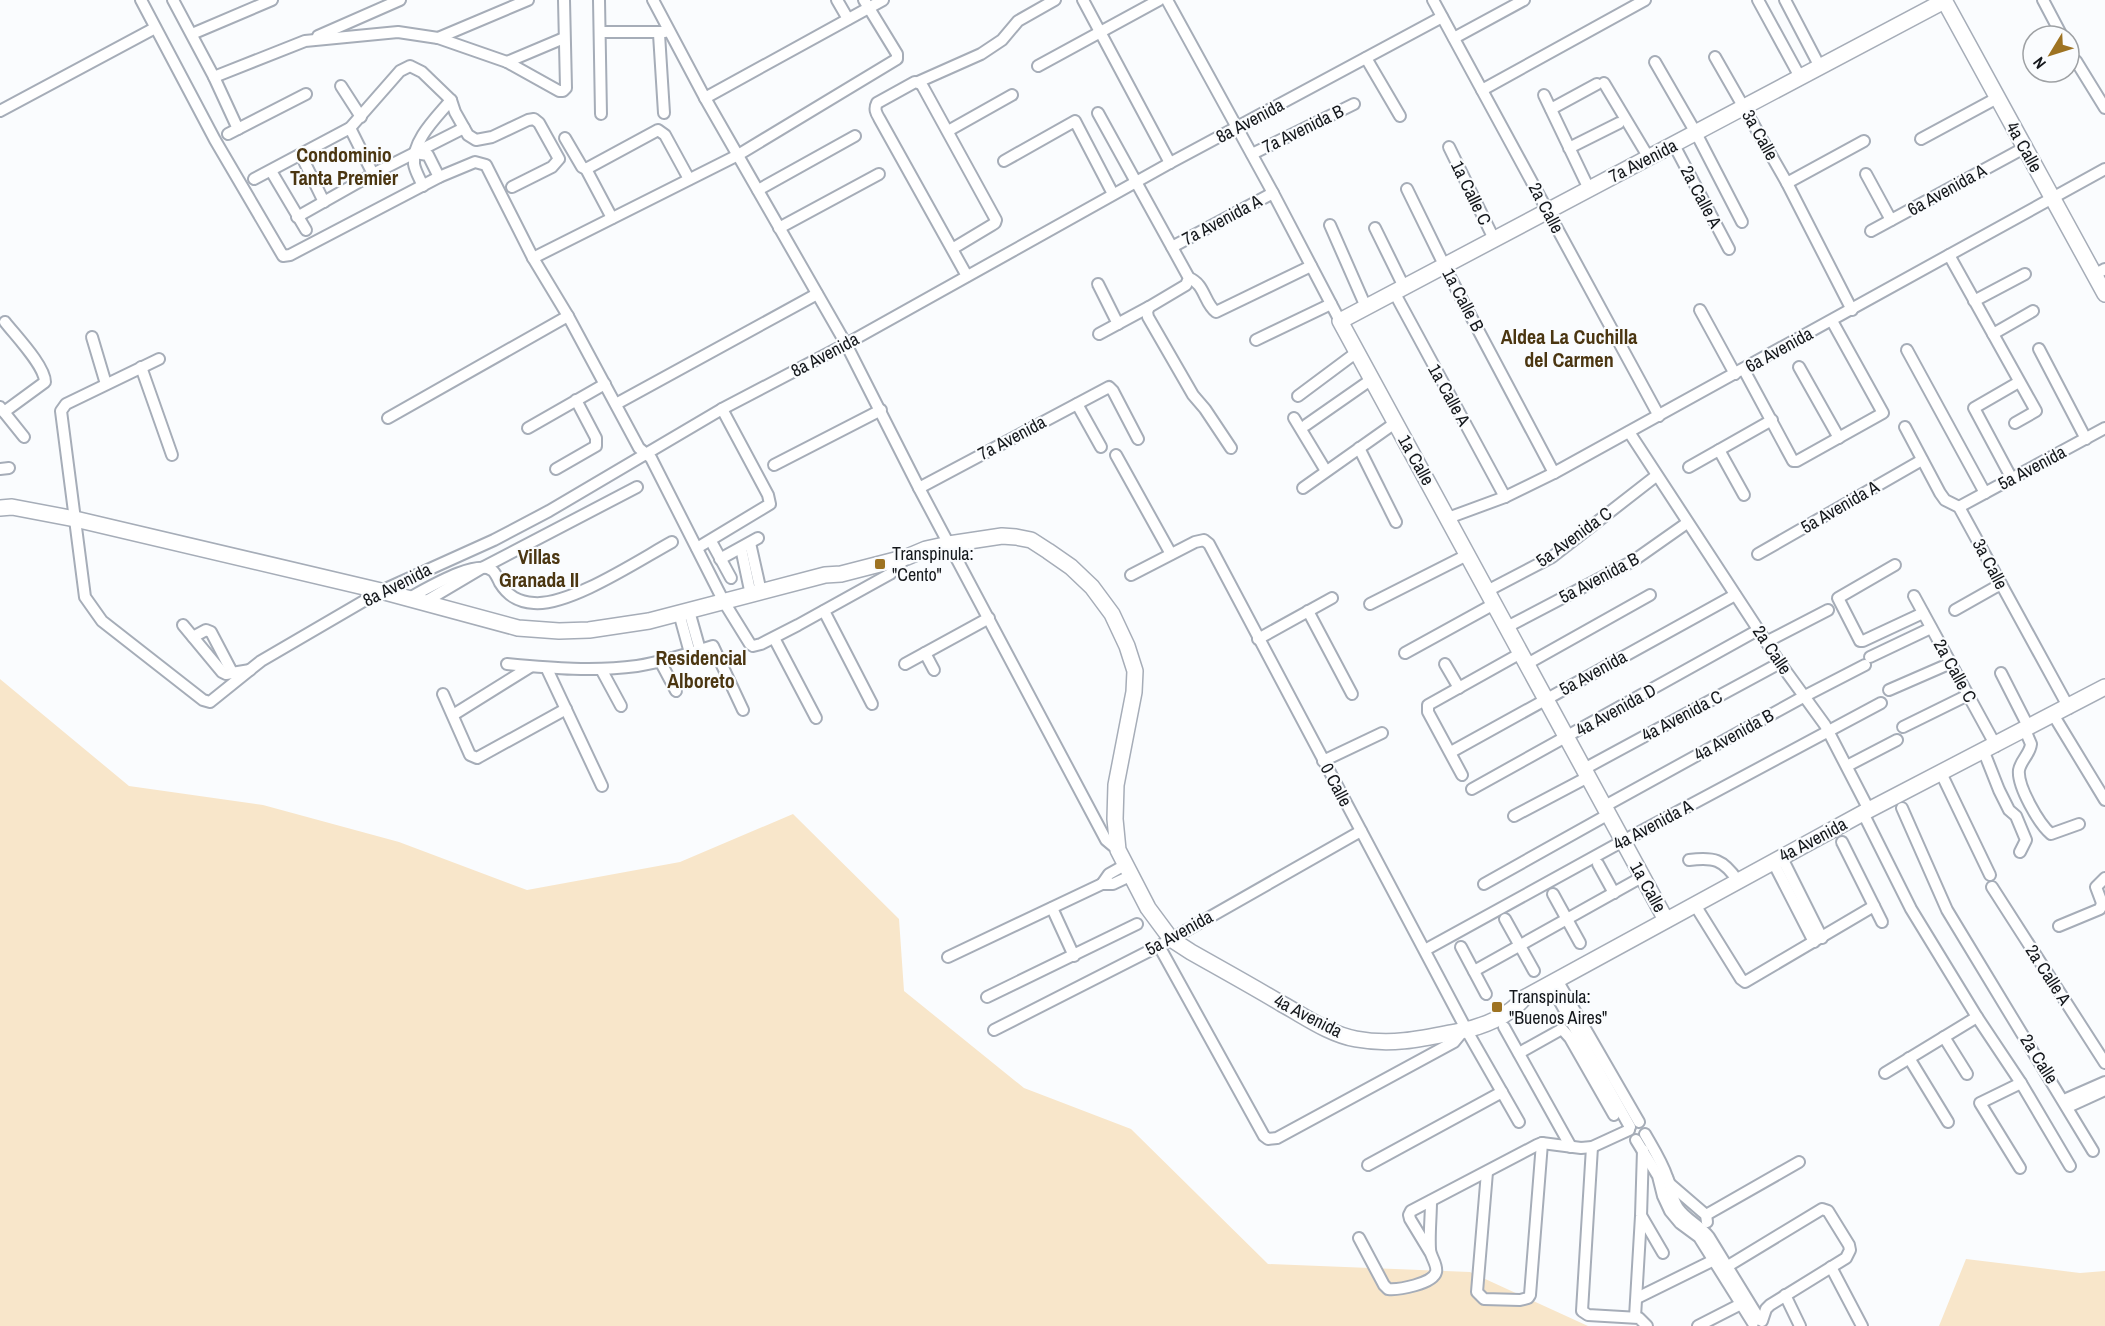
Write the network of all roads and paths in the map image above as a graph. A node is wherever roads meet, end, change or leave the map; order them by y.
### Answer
1 (141, 0) edge
2 (173, 0) edge
3 (273, 0) edge
4 (400, 0) edge
5 (528, 0) edge
6 (564, 0) edge
7 (599, 0) edge
8 (653, 0) edge
9 (837, 0) edge
10 (883, 0) edge
11 (1055, 0) edge
12 (1083, 0) edge
13 (1159, 0) edge
14 (1167, 0) edge
15 (1433, 0) edge
16 (1524, 0) edge
17 (1645, 0) edge
18 (1758, 0) edge
19 (1785, 0) edge
20 (1944, 0) edge
21 (2043, 0) edge
22 (866, 4) edge
23 (1442, 17) junction
24 (848, 19) junction
25 (2056, 24) edge
26 (155, 28) junction
27 (600, 32) junction
28 (1100, 32) junction
29 (664, 33) junction
30 (192, 34) junction
31 (438, 38) junction
32 (564, 38) junction
33 (1454, 38) junction
34 (305, 41) junction
35 (1715, 57) dead end
36 (1366, 58) junction
37 (507, 62) junction
38 (1655, 62) dead end
39 (1038, 66) dead end
40 (1820, 67) junction
41 (2081, 69) edge
42 (214, 77) junction
43 (1800, 77) junction
44 (918, 82) junction
45 (341, 86) dead end
46 (1482, 90) junction
47 (306, 94) dead end
48 (1012, 95) dead end
49 (1544, 95) dead end
50 (705, 98) junction
51 (1997, 98) junction
52 (451, 100) junction
53 (1354, 104) dead end
54 (1745, 106) junction
55 (2105, 108) edge
56 (1551, 109) junction
57 (0, 111) edge
58 (664, 113) dead end
59 (1098, 113) dead end
60 (601, 114) dead end
61 (1400, 116) dead end
62 (361, 117) junction
63 (1619, 123) dead end
64 (350, 128) junction
65 (464, 128) junction
66 (1238, 128) junction
67 (948, 131) junction
68 (1696, 134) junction
69 (855, 136) dead end
70 (566, 138) dead end
71 (1921, 139) dead end
72 (1864, 141) dead end
73 (1674, 145) junction
74 (1449, 147) dead end
75 (1569, 148) junction
76 (2024, 148) junction
77 (415, 153) junction
78 (1252, 154) junction
79 (301, 155) junction
80 (738, 155) junction
81 (1649, 158) junction
82 (1004, 161) dead end
83 (1170, 163) junction
84 (586, 169) junction
85 (2105, 169) edge
86 (271, 171) junction
87 (373, 174) junction
88 (879, 174) dead end
89 (1866, 174) dead end
90 (440, 177) junction
91 (254, 179) dead end
92 (689, 179) junction
93 (1136, 182) junction
94 (1787, 183) junction
95 (423, 186) junction
96 (512, 187) dead end
97 (1407, 189) dead end
98 (1589, 189) junction
99 (758, 190) junction
100 (1273, 193) junction
101 (1113, 194) junction
102 (2052, 198) junction
103 (324, 202) junction
104 (1547, 211) junction
105 (297, 217) junction
106 (612, 218) junction
107 (1891, 220) junction
108 (1742, 222) dead end
109 (1330, 225) dead end
110 (779, 228) junction
111 (1375, 228) dead end
112 (306, 230) dead end
113 (1871, 231) dead end
114 (1494, 239) junction
115 (1172, 247) junction
116 (952, 249) junction
117 (1729, 249) dead end
118 (1949, 255) junction
119 (533, 258) junction
120 (1311, 266) junction
121 (1445, 266) junction
122 (2100, 272) edge
123 (2025, 274) dead end
124 (967, 276) junction
125 (1189, 278) junction
126 (1098, 284) dead end
127 (1399, 290) junction
128 (817, 294) junction
129 (2105, 294) edge
130 (1974, 301) junction
131 (1331, 304) junction
132 (1149, 307) junction
133 (1366, 307) junction
134 (1700, 310) dead end
135 (1852, 310) junction
136 (2033, 311) dead end
137 (568, 316) junction
138 (1340, 321) junction
139 (1832, 321) junction
140 (5, 322) dead end
141 (1118, 324) junction
142 (1100, 334) dead end
143 (1993, 334) junction
144 (92, 337) dead end
145 (1256, 340) dead end
146 (846, 345) junction
147 (2039, 349) dead end
148 (1906, 350) dead end
149 (1357, 352) junction
150 (159, 359) dead end
151 (141, 367) junction
152 (1799, 367) dead end
153 (1740, 372) junction
154 (1371, 379) junction
155 (2019, 382) junction
156 (106, 384) junction
157 (605, 384) junction
158 (1298, 396) dead end
159 (576, 400) junction
160 (615, 404) junction
161 (1077, 404) junction
162 (2, 409) edge
163 (722, 410) junction
164 (881, 410) junction
165 (1659, 416) junction
166 (388, 418) dead end
167 (1294, 418) dead end
168 (1772, 420) junction
169 (1395, 423) junction
170 (2015, 423) dead end
171 (1306, 425) dead end
172 (1905, 427) dead end
173 (528, 428) dead end
174 (2105, 428) edge
175 (1629, 432) junction
176 (24, 437) dead end
177 (1839, 438) junction
178 (1137, 439) dead end
179 (2085, 439) junction
180 (1101, 447) dead end
181 (1231, 448) dead end
182 (1359, 448) junction
183 (1719, 450) junction
184 (645, 453) junction
185 (172, 455) dead end
186 (1116, 455) dead end
187 (1922, 460) junction
188 (774, 465) dead end
189 (1689, 467) dead end
190 (556, 470) dead end
191 (1326, 471) junction
192 (1554, 473) junction
193 (1656, 476) junction
194 (2012, 479) junction
195 (637, 486) dead end
196 (919, 488) junction
197 (1302, 488) dead end
198 (1985, 493) junction
199 (1744, 495) dead end
200 (1505, 497) junction
201 (1959, 507) junction
202 (0, 508) edge
203 (1448, 518) junction
204 (75, 519) junction
205 (1396, 522) dead end
206 (1687, 523) junction
207 (672, 542) dead end
208 (949, 544) junction
209 (713, 545) dead end
210 (697, 548) junction
211 (926, 549) junction
212 (1172, 554) junction
213 (1758, 554) dead end
214 (1467, 555) junction
215 (907, 557) junction
216 (720, 560) junction
217 (1895, 564) dead end
218 (482, 568) junction
219 (825, 575) junction
220 (1131, 575) dead end
221 (731, 578) dead end
222 (2001, 584) junction
223 (381, 591) junction
224 (756, 594) junction
225 (1650, 595) dead end
226 (1735, 595) junction
227 (1914, 596) dead end
228 (1491, 597) junction
229 (1332, 598) dead end
230 (407, 599) junction
231 (724, 602) junction
232 (423, 603) junction
233 (1370, 604) dead end
234 (1828, 610) dead end
235 (1955, 610) dead end
236 (824, 611) junction
237 (1308, 611) junction
238 (684, 612) junction
239 (1923, 613) junction
240 (989, 618) junction
241 (183, 625) dead end
242 (1507, 627) junction
243 (1932, 628) junction
244 (1758, 630) junction
245 (193, 637) junction
246 (774, 638) junction
247 (1258, 639) junction
248 (1766, 642) junction
249 (695, 652) junction
250 (925, 653) junction
251 (1405, 653) dead end
252 (1524, 658) junction
253 (660, 662) junction
254 (1780, 663) junction
255 (1951, 663) junction
256 (507, 664) dead end
257 (905, 664) dead end
258 (1445, 664) dead end
259 (530, 666) junction
260 (251, 669) junction
261 (548, 669) junction
262 (601, 669) junction
263 (934, 670) dead end
264 (232, 672) junction
265 (2001, 673) dead end
266 (2105, 687) edge
267 (1459, 688) junction
268 (1890, 690) dead end
269 (676, 691) dead end
270 (443, 694) dead end
271 (1352, 694) dead end
272 (1968, 695) junction
273 (1803, 697) junction
274 (1546, 699) junction
275 (872, 704) dead end
276 (1881, 704) dead end
277 (621, 706) dead end
278 (2068, 708) junction
279 (566, 709) junction
280 (743, 710) dead end
281 (453, 714) junction
282 (2054, 716) junction
283 (816, 718) dead end
284 (1903, 727) dead end
285 (2027, 729) junction
286 (1829, 732) junction
287 (1382, 733) dead end
288 (1567, 738) junction
289 (1897, 740) dead end
290 (1990, 748) junction
291 (1451, 752) junction
292 (1323, 761) junction
293 (1847, 766) junction
294 (1586, 773) junction
295 (1941, 773) junction
296 (1462, 775) dead end
297 (602, 786) dead end
298 (1472, 789) dead end
299 (2105, 800) edge
300 (1902, 808) dead end
301 (1607, 810) junction
302 (1866, 812) junction
303 (1514, 816) dead end
304 (2079, 824) dead end
305 (1361, 831) junction
306 (1623, 841) junction
307 (1842, 842) dead end
308 (1118, 850) junction
309 (2020, 852) dead end
310 (1689, 860) dead end
311 (1777, 860) junction
312 (1598, 864) dead end
313 (1128, 871) junction
314 (1990, 875) dead end
315 (1642, 878) junction
316 (2105, 878) edge
317 (1738, 881) junction
318 (1484, 884) dead end
319 (1992, 887) dead end
320 (1614, 893) junction
321 (1553, 894) dead end
322 (1695, 905) junction
323 (1874, 906) junction
324 (1052, 908) junction
325 (1505, 919) dead end
326 (1567, 919) junction
327 (1666, 920) junction
328 (1882, 922) dead end
329 (1137, 924) dead end
330 (2059, 926) dead end
331 (1818, 940) junction
332 (1165, 942) junction
333 (1580, 943) dead end
334 (1520, 945) junction
335 (1461, 947) dead end
336 (1425, 950) junction
337 (1074, 956) junction
338 (948, 957) dead end
339 (1474, 971) junction
340 (1534, 971) dead end
341 (1553, 982) junction
342 (1486, 993) dead end
343 (987, 997) dead end
344 (1977, 1017) junction
345 (1504, 1027) dead end
346 (994, 1030) dead end
347 (1463, 1030) junction
348 (1944, 1037) junction
349 (1519, 1053) junction
350 (1909, 1058) junction
351 (2105, 1063) edge
352 (1885, 1073) dead end
353 (1967, 1074) dead end
354 (2105, 1082) edge
355 (2020, 1083) junction
356 (2105, 1090) edge
357 (1502, 1092) junction
358 (2066, 1103) junction
359 (1614, 1115) dead end
360 (1519, 1122) dead end
361 (1948, 1122) dead end
362 (1636, 1134) junction
363 (1542, 1143) junction
364 (1572, 1147) junction
365 (1592, 1147) junction
366 (2093, 1151) dead end
367 (1798, 1162) dead end
368 (1368, 1165) dead end
369 (2070, 1166) dead end
370 (2020, 1168) dead end
371 (1487, 1172) junction
372 (1670, 1184) junction
373 (1431, 1201) junction
374 (1706, 1215) junction
375 (1641, 1216) junction
376 (1709, 1237) junction
377 (1359, 1238) dead end
378 (1430, 1252) junction
379 (1663, 1253) dead end
380 (1714, 1260) junction
381 (1728, 1266) junction
382 (1831, 1267) junction
383 (1785, 1295) junction
384 (1637, 1298) junction
385 (1741, 1304) junction
386 (1635, 1317) junction
387 (1759, 1323) edge
388 (1647, 1326) edge
389 (1698, 1326) edge
390 (1800, 1326) edge
391 (1862, 1326) edge

1 - 26 street
2 - 30 street
3 - 30 street
4 - 34 street
5 - 31 street
6 - 32 street
7 - 27 street
8 - 29 street
9 - 24 street
10 - 22 street
11 - 44 street
12 - 28 street
13 - 28 street
14 - 66 street, 1a Calle
15 - 23 street, 2a Calle
16 - 33 street
17 - 46 street
18 - 43 street
19 - 40 street
20 - 40 main road, 7a Avenida
20 - 51 main road, 4a Calle
21 - 25 street
22 - 24 street
22 - 80 street
23 - 33 street, 2a Calle
23 - 36 street, 8a Avenida
24 - 50 street
26 - 57 street
26 - 95 street
27 - 29 street
27 - 60 street
28 - 39 street
28 - 83 street
29 - 50 street
29 - 58 street
30 - 42 street
31 - 34 street
31 - 37 street
32 - 37 street
32 - 37 street
33 - 46 street, 2a Calle
34 - 42 street
35 - 54 street, 3a Calle
36 - 61 street
36 - 66 street, 8a Avenida
38 - 68 street
40 - 43 main road, 7a Avenida
41 - 55 street
42 - 47 street
43 - 54 main road, 7a Avenida
44 - 67 street
44 - 116 street
45 - 62 street
46 - 104 street, 2a Calle
48 - 67 street
49 - 56 street
50 - 80 street
51 - 71 street
51 - 76 main road, 4a Calle
52 - 62 street
52 - 65 street
52 - 77 street
53 - 78 street, 7a Avenida B
54 - 68 main road, 7a Avenida
54 - 94 street, 3a Calle
56 - 75 street
56 - 81 street
59 - 93 street
62 - 64 street
63 - 75 street
64 - 79 street
64 - 87 street
65 - 77 street
65 - 96 street
66 - 78 street, 1a Calle
66 - 83 street, 8a Avenida
67 - 116 street
68 - 73 main road, 7a Avenida
68 - 108 street
69 - 99 street
70 - 84 street
72 - 94 street
73 - 81 main road, 7a Avenida
73 - 117 street, 2a Calle A
74 - 114 street, 1a Calle C
75 - 98 street
76 - 102 main road, 4a Calle
76 - 107 street, 6a Avenida A
77 - 87 street
77 - 90 street
77 - 95 street
78 - 100 street, 1a Calle
79 - 86 street
79 - 103 street
80 - 92 street
80 - 99 street
81 - 98 main road, 7a Avenida
82 - 101 street
83 - 93 street, 8a Avenida
84 - 92 street
84 - 106 street
85 - 102 street, 6a Avenida
86 - 91 street
86 - 105 street
87 - 103 street
88 - 110 street
89 - 107 street
90 - 95 street
90 - 119 street
92 - 106 street
93 - 101 street, 8a Avenida
93 - 115 street
94 - 135 street, 3a Calle
97 - 121 street, 1a Calle B
98 - 104 main road, 7a Avenida
99 - 110 street
100 - 115 street, 7a Avenida A
100 - 120 street, 1a Calle
101 - 124 street, 8a Avenida
102 - 118 street, 6a Avenida
102 - 122 main road, 4a Calle
103 - 105 street
104 - 114 main road, 7a Avenida
104 - 165 street, 2a Calle
105 - 112 street
106 - 119 street
107 - 113 street, 6a Avenida A
109 - 133 street
110 - 128 street
111 - 127 street, 1a Calle A
114 - 121 main road, 7a Avenida
115 - 125 street
116 - 124 street
118 - 130 street
118 - 135 street, 6a Avenida
119 - 137 street
120 - 125 street
120 - 131 street, 1a Calle
121 - 127 main road, 7a Avenida
121 - 192 street, 1a Calle B
122 - 129 main road, 4a Calle
123 - 130 street
124 - 146 street, 8a Avenida
125 - 132 street
126 - 141 street
127 - 133 main road, 7a Avenida
127 - 200 street, 1a Calle A
128 - 146 street
128 - 160 street
130 - 143 street
131 - 138 street, 1a Calle
131 - 145 street
132 - 141 street
132 - 181 street
133 - 138 main road, 7a Avenida
134 - 153 street
135 - 139 street, 6a Avenida
136 - 143 street
137 - 157 street
137 - 166 street
138 - 149 main road, 1a Calle
139 - 153 street, 6a Avenida
139 - 177 street
140 - 162 street
141 - 142 street
143 - 155 street
144 - 156 street
146 - 163 street, 8a Avenida
146 - 164 street
147 - 179 street
148 - 198 street
149 - 154 main road, 1a Calle
149 - 158 street
150 - 151 street
151 - 156 street
151 - 185 street
152 - 177 street
153 - 165 street, 6a Avenida
153 - 168 street
154 - 169 main road, 1a Calle
154 - 171 street
155 - 170 street
155 - 194 street
156 - 204 street
157 - 159 street
157 - 160 street
159 - 173 street
159 - 190 street
160 - 184 street
161 - 178 street, 7a Avenida
161 - 180 street
161 - 196 street, 7a Avenida
162 - 176 street
163 - 184 street, 8a Avenida
163 - 210 street
164 - 188 street
164 - 196 street
165 - 175 street, 6a Avenida
167 - 191 street
168 - 177 street
168 - 183 street
169 - 182 street
169 - 203 main road, 1a Calle
172 - 187 street, 3a Calle
174 - 179 street, 5a Avenida
175 - 192 street, 6a Avenida
175 - 193 street, 2a Calle
179 - 194 street, 5a Avenida
182 - 191 street
182 - 205 street
183 - 189 street
183 - 199 street
184 - 210 street
184 - 223 street, 8a Avenida
186 - 212 street
187 - 201 street, 3a Calle
187 - 213 street, 5a Avenida A
191 - 197 street
192 - 200 street, 6a Avenida
193 - 206 street, 2a Calle
193 - 228 street, 5a Avenida C
194 - 198 street, 5a Avenida
195 - 218 street
196 - 208 street
198 - 201 street, 5a Avenida
200 - 203 street, 6a Avenida
201 - 222 street, 3a Calle
202 - 204 main road
203 - 214 main road, 1a Calle
204 - 223 main road
204 - 260 street, 8a Avenida
206 - 226 street, 2a Calle
206 - 242 street, 5a Avenida B
207 - 218 street
208 - 211 main road
208 - 240 street
208 - 308 main road
209 - 216 street
210 - 231 street
211 - 215 main road
211 - 219 main road
212 - 220 street
212 - 247 street, 0 Calle
214 - 228 main road, 1a Calle
214 - 233 street
215 - 219 main road
215 - 236 street
216 - 221 street
216 - 224 street
217 - 239 street
218 - 230 street
218 - 232 street
219 - 224 main road
222 - 235 street
222 - 278 street, 3a Calle
223 - 230 main road
223 - 260 street, 8a Avenida
224 - 231 main road
225 - 252 street
226 - 244 street, 2a Calle
226 - 274 street, 5a Avenida
227 - 239 street, 2a Calle C
228 - 242 main road, 1a Calle
228 - 251 street, 5a Avenida C
229 - 237 street
230 - 232 main road
231 - 238 main road
231 - 246 street
232 - 238 main road
234 - 248 street
236 - 246 street
236 - 275 street
237 - 247 street
237 - 271 street
238 - 249 street
239 - 243 street, 2a Calle C
240 - 250 street
240 - 308 street
241 - 245 street
242 - 252 main road, 1a Calle
243 - 255 street, 2a Calle C
243 - 273 street, 4a Avenida B
244 - 248 street, 2a Calle
244 - 288 street, 4a Avenida D
245 - 264 street
245 - 264 street
246 - 283 street
247 - 292 street, 0 Calle
248 - 254 street, 2a Calle
249 - 253 street
249 - 280 street
250 - 257 street
250 - 263 street
252 - 267 street
252 - 274 main road, 1a Calle
253 - 262 street
253 - 269 street
254 - 273 street, 2a Calle
254 - 294 street, 4a Avenida C
255 - 268 street
255 - 272 street, 2a Calle C
256 - 259 street
258 - 267 street
259 - 261 street
259 - 281 street
260 - 264 street
261 - 262 street
261 - 279 street
262 - 277 street
265 - 285 street
266 - 278 main road, 4a Avenida
267 - 291 street
270 - 281 street
272 - 284 street
272 - 290 street, 2a Calle C
273 - 286 street, 2a Calle
273 - 301 street, 4a Avenida B
274 - 288 main road, 1a Calle
274 - 291 street, 5a Avenida
276 - 286 street, 4a Avenida A
278 - 282 main road, 4a Avenida
279 - 281 street
279 - 297 street
282 - 285 main road, 4a Avenida
282 - 299 street
285 - 290 main road, 4a Avenida
285 - 304 street
286 - 293 street, 2a Calle
286 - 306 street, 4a Avenida A
287 - 292 street
288 - 294 main road, 1a Calle
288 - 298 street, 4a Avenida D
289 - 293 street
290 - 295 main road, 4a Avenida
290 - 309 street, 2a Calle C
291 - 296 street
292 - 305 street, 0 Calle
293 - 302 street, 2a Calle
294 - 301 main road, 1a Calle
294 - 303 street, 4a Avenida C
295 - 302 main road, 4a Avenida
295 - 314 street
300 - 358 street, 2a Calle
301 - 306 main road, 1a Calle
301 - 318 street, 4a Avenida B
302 - 311 main road, 4a Avenida
302 - 344 street, 2a Calle
305 - 332 street, 5a Avenida
305 - 336 street, 0 Calle
306 - 315 main road, 1a Calle
306 - 336 street, 4a Avenida A
307 - 323 street
308 - 313 main road
310 - 317 street
311 - 317 main road, 4a Avenida
311 - 331 street
312 - 320 street
313 - 324 street
313 - 332 main road
315 - 320 street
315 - 327 main road, 1a Calle
316 - 330 street
317 - 322 main road, 4a Avenida
319 - 351 street, 2a Calle A
320 - 326 street
321 - 326 street
322 - 327 main road, 4a Avenida
322 - 331 street
323 - 328 street
323 - 331 street
324 - 337 street
324 - 338 street
325 - 334 street
326 - 333 street
326 - 334 street
327 - 341 main road, 4a Avenida
329 - 337 street
332 - 346 street, 5a Avenida
332 - 347 main road, 4a Avenida
332 - 347 street, 4a Avenida
334 - 339 street
334 - 340 street
335 - 339 street
336 - 347 street, 0 Calle
337 - 343 street
339 - 342 street
341 - 347 main road, 4a Avenida
341 - 362 street
344 - 348 street
344 - 355 street, 2a Calle
345 - 349 street
347 - 357 street, 0 Calle
348 - 350 street
348 - 353 street
349 - 359 street
349 - 364 street
350 - 352 street
350 - 361 street
354 - 358 street
355 - 369 street, 2a Calle
355 - 370 street
356 - 358 street
357 - 360 street, 0 Calle
357 - 368 street
358 - 366 street, 2a Calle
362 - 365 street
362 - 372 street
362 - 375 street
362 - 380 street
363 - 364 street
363 - 371 street
363 - 371 street
364 - 365 street
365 - 386 street
367 - 374 street
371 - 373 street
372 - 374 street
372 - 376 street
373 - 378 street
373 - 378 street
374 - 376 street
375 - 379 street
375 - 384 street
376 - 381 street
377 - 378 street
380 - 384 street
380 - 385 street
381 - 382 street
381 - 387 street
382 - 383 street
382 - 391 street
383 - 387 street
383 - 390 street
384 - 386 street
385 - 387 street
385 - 389 street
386 - 388 street

